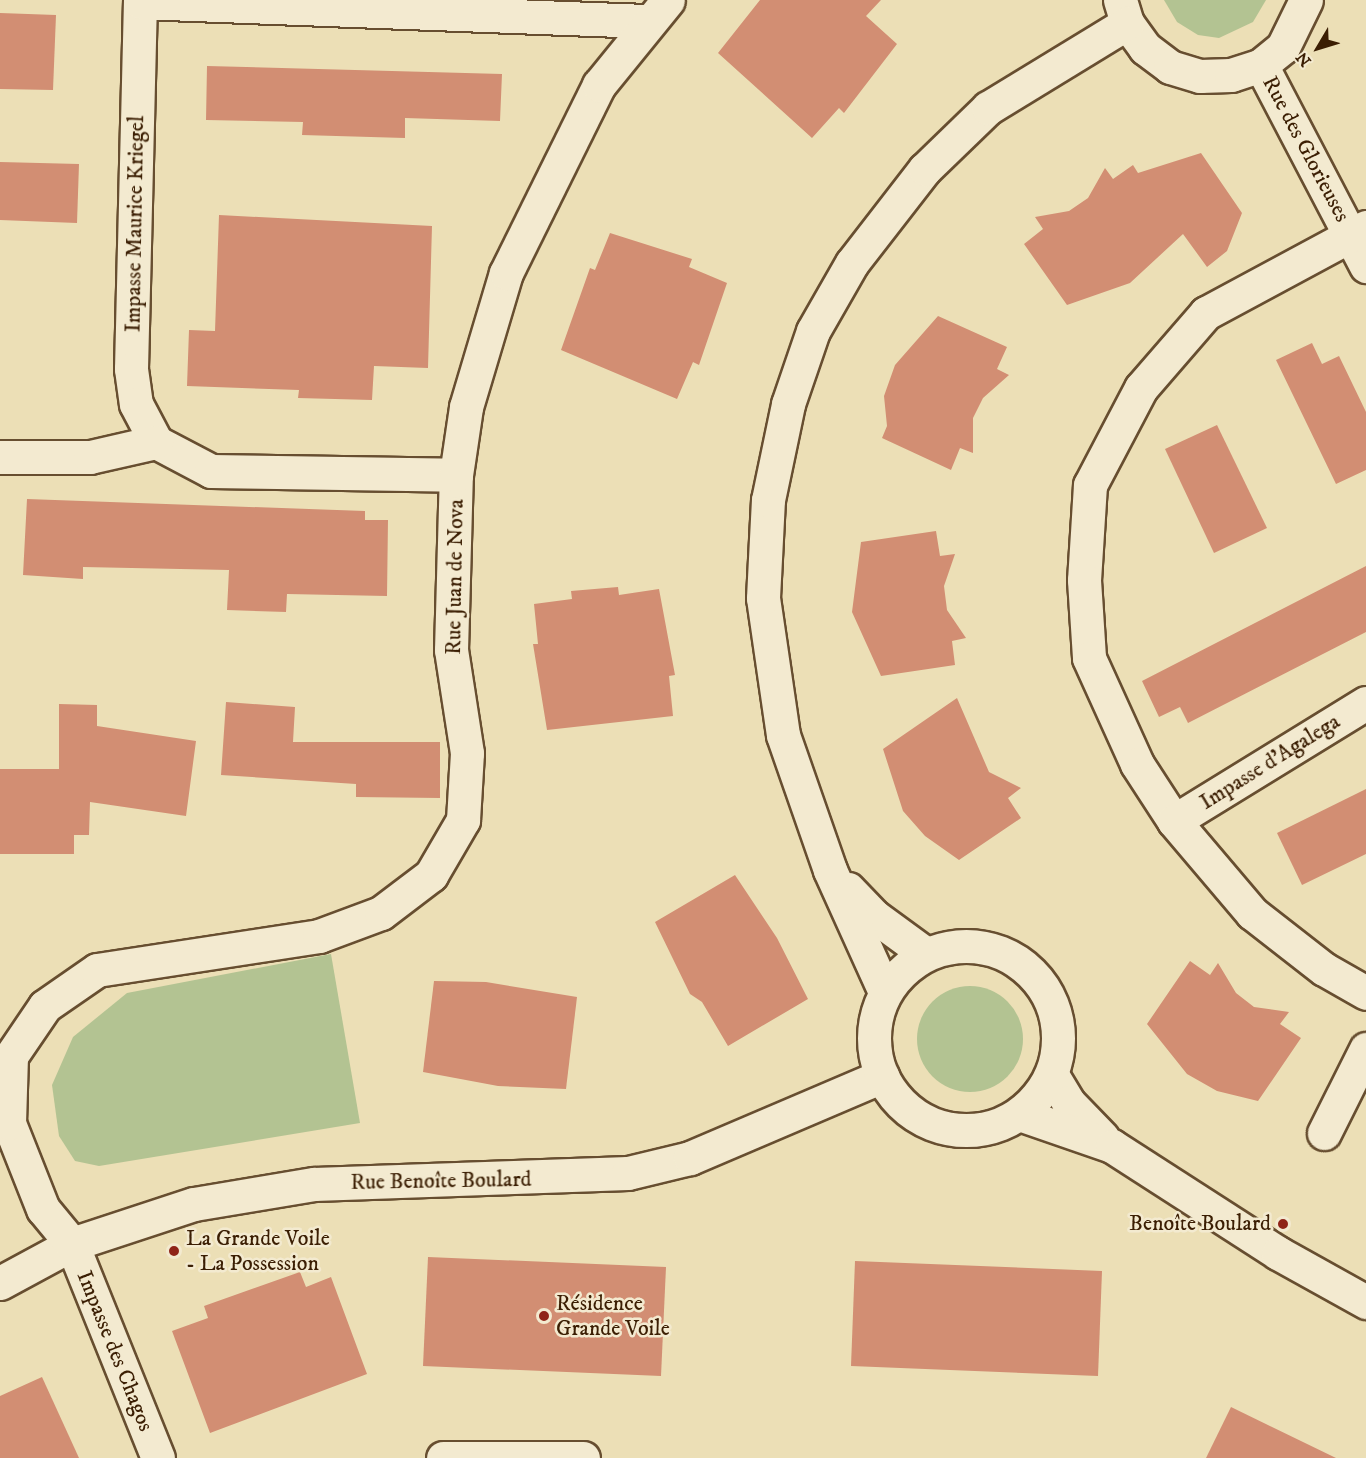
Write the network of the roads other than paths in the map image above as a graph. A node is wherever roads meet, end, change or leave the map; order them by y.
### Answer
1 (1306, 0) edge
2 (140, 1) edge
3 (657, 10) edge
4 (1124, 11) edge
5 (1261, 65) junction
6 (1359, 230) edge
7 (1366, 266) edge
8 (156, 442) junction
9 (0, 457) edge
10 (456, 476) junction
11 (1366, 703) edge
12 (1174, 821) junction
13 (830, 870) junction
14 (927, 954) junction
15 (885, 992) junction
16 (1366, 993) edge
17 (1366, 1049) edge
18 (882, 1076) junction
19 (1052, 1076) junction
20 (1019, 1114) junction
21 (1324, 1133) dead end
22 (1112, 1146) junction
23 (72, 1244) junction
24 (0, 1283) edge
25 (1366, 1302) edge
26 (158, 1458) edge
27 (443, 1458) edge
28 (583, 1458) edge

1 - 5 street
2 - 3 street
2 - 8 street, Impasse Maurice Kriegel
3 - 10 street, Rue Juan de Nova
4 - 5 street
4 - 13 street
5 - 6 street, Rue des Glorieuses
6 - 7 street, Rue des Glorieuses
6 - 12 street
8 - 9 street
8 - 10 street
10 - 23 street, Rue Juan de Nova
11 - 12 street, Impasse d'Agalega
12 - 16 street
13 - 14 street
13 - 15 street
14 - 15 street
14 - 19 street
15 - 18 street
17 - 21 street
18 - 20 street
18 - 23 street, Rue Benoîte Boulard
19 - 20 street
19 - 22 street
20 - 22 street
22 - 25 street
23 - 24 street, Rue Benoîte Boulard
23 - 26 street, Impasse des Chagos
27 - 28 street

